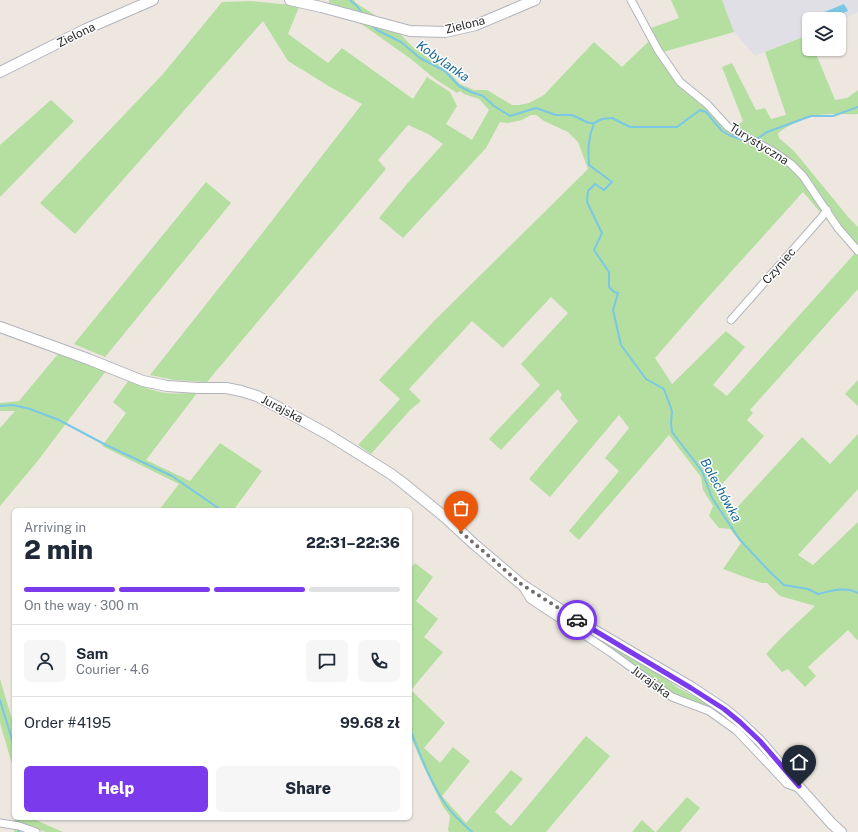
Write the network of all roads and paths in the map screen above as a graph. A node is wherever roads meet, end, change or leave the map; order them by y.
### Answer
1 (152, 0) edge
2 (290, 0) edge
3 (535, 0) edge
4 (631, 0) edge
5 (323, 3) edge
6 (0, 72) edge
7 (827, 210) junction
8 (858, 251) edge
9 (731, 320) dead end
10 (0, 327) edge
11 (521, 584) junction
12 (802, 790) junction
13 (0, 823) edge
14 (36, 832) edge
15 (841, 832) edge

1 - 6 street, Zielona
2 - 5 street, Zielona
3 - 5 street, Zielona
4 - 7 street, Turystyczna
7 - 8 street, Turystyczna
7 - 9 street, Czyniec
10 - 11 street, Jurajska
11 - 12 street, Jurajska
11 - 12 street, Jurajska
12 - 15 street, Jurajska
13 - 14 street

